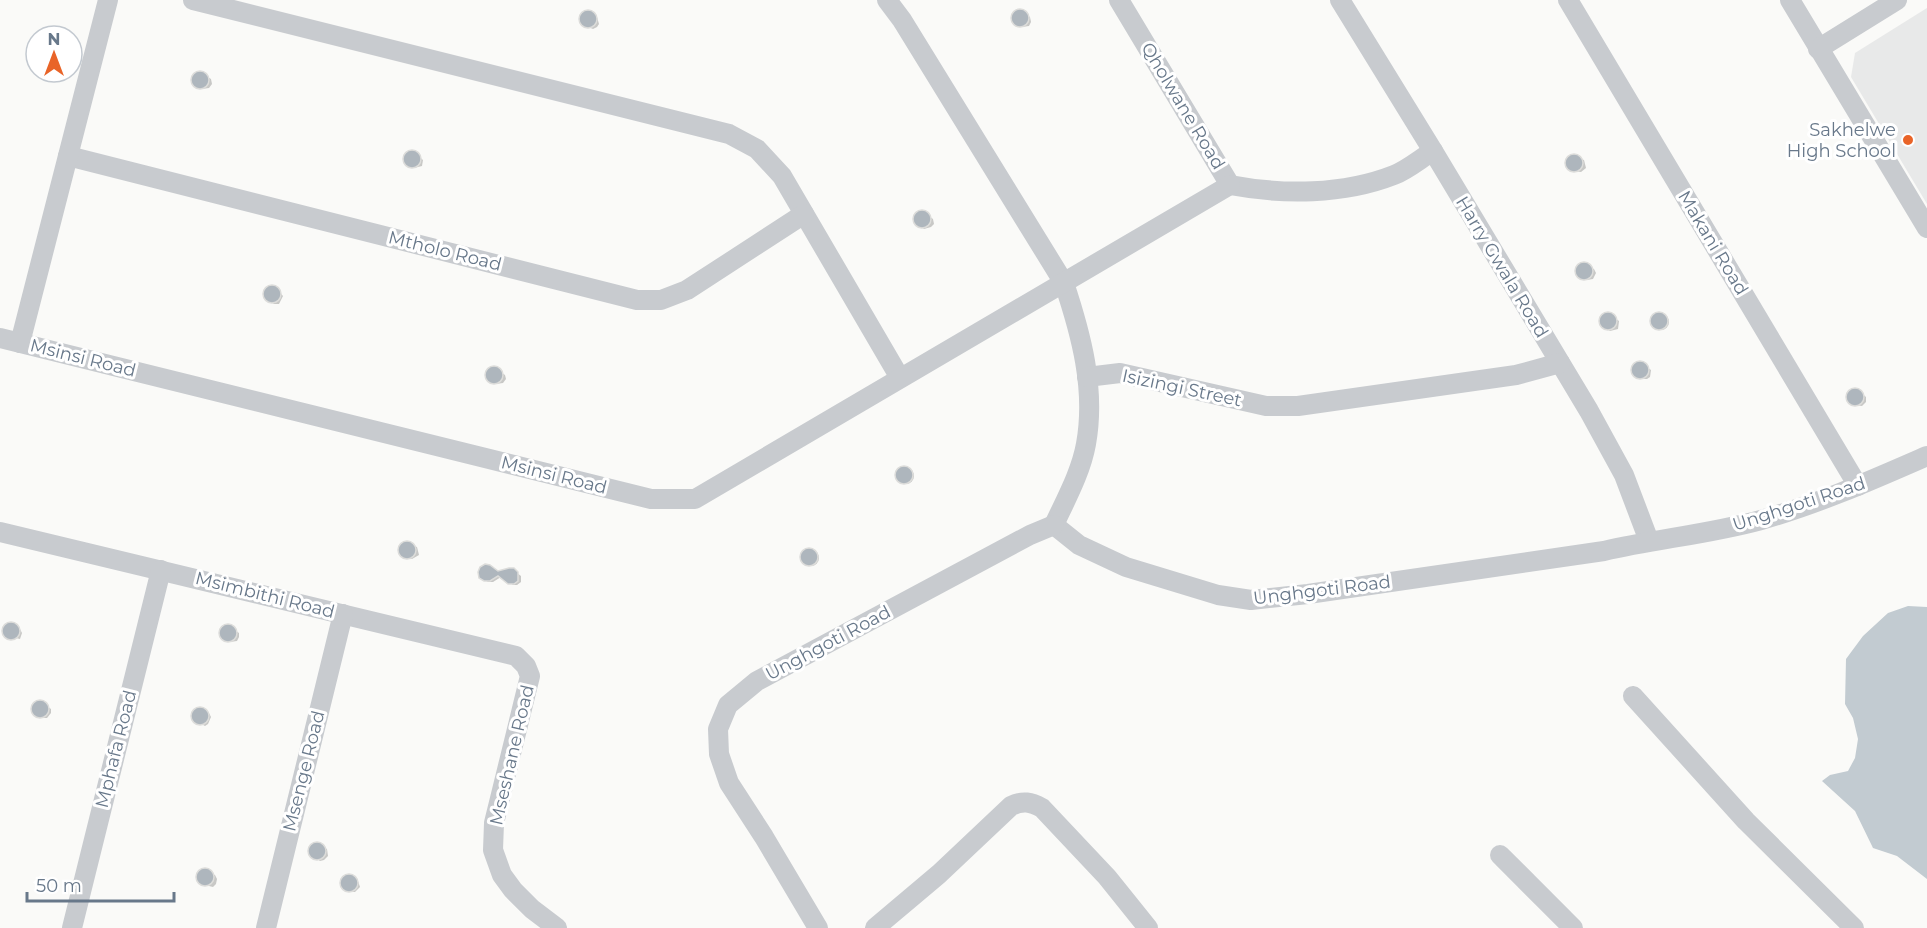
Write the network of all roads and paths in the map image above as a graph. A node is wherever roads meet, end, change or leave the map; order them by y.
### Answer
1 (108, 0) edge
2 (193, 0) edge
3 (887, 0) edge
4 (1119, 0) edge
5 (1340, 0) edge
6 (1568, 0) edge
7 (1790, 0) edge
8 (1897, 0) edge
9 (1818, 49) junction
10 (1433, 151) junction
11 (68, 156) junction
12 (1230, 185) junction
13 (804, 214) junction
14 (1927, 228) edge
15 (1064, 283) junction
16 (0, 338) edge
17 (20, 343) junction
18 (1560, 363) junction
19 (1087, 377) junction
20 (900, 378) junction
21 (1927, 456) edge
22 (1858, 486) junction
23 (1054, 525) junction
24 (0, 532) edge
25 (1649, 541) junction
26 (161, 570) junction
27 (344, 614) junction
28 (526, 666) joint
29 (1633, 696) dead end
30 (1500, 855) dead end
31 (72, 928) edge
32 (266, 928) edge
33 (557, 928) edge
34 (818, 928) edge
35 (875, 928) edge
36 (1148, 928) edge
37 (1574, 928) edge
38 (1854, 928) edge

1 - 11 street
2 - 13 street
3 - 15 street
4 - 12 street, Qholwane Road
5 - 10 street, Harry Gwala Road
6 - 22 street, Makani Road
7 - 9 street
8 - 9 street
9 - 14 street
10 - 12 street, Qholwane Road
10 - 18 street, Harry Gwala Road
11 - 13 street, Mtholo Road
11 - 17 street
12 - 15 street, Msinsi Road
13 - 20 street
15 - 19 street
15 - 20 street, Msinsi Road
16 - 17 street, Msinsi Road
17 - 20 street, Msinsi Road
18 - 19 street, Isizingi Street
18 - 25 street, Harry Gwala Road
19 - 23 street
21 - 22 street, Unghgoti Road
22 - 25 street, Unghgoti Road
23 - 25 street, Unghgoti Road
23 - 34 street, Unghgoti Road
24 - 26 street, Msimbithi Road
26 - 27 street, Msimbithi Road
26 - 31 street, Mphafa Road
27 - 28 street, Msimbithi Road
27 - 32 street, Msenge Road
28 - 33 street, Mseshane Road
29 - 38 street
30 - 37 street
35 - 36 street

